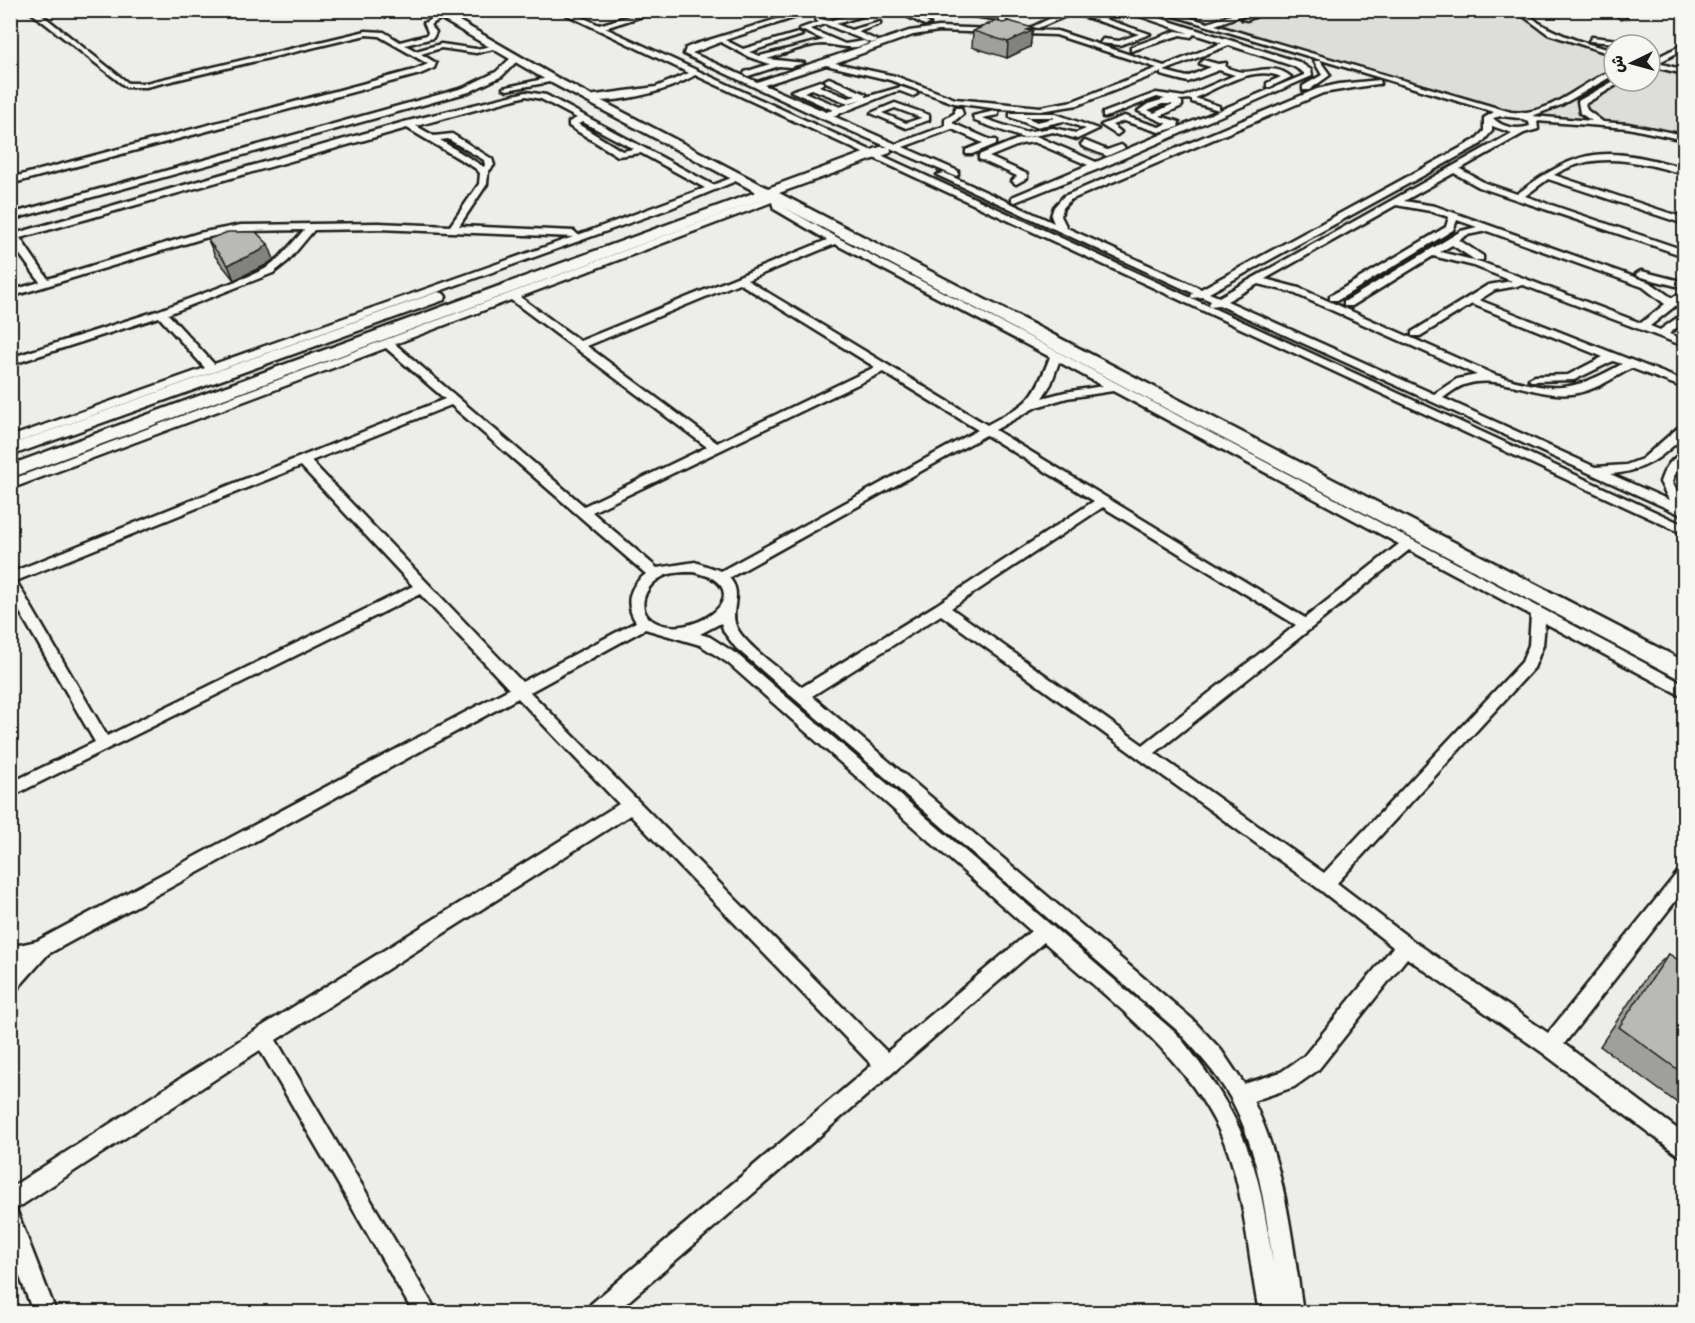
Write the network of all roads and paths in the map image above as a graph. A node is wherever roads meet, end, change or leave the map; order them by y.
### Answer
1 (31, 10) edge
2 (560, 10) edge
3 (579, 10) edge
4 (640, 10) edge
5 (658, 10) edge
6 (815, 10) edge
7 (878, 10) edge
8 (1021, 10) edge
9 (1142, 10) edge
10 (1159, 10) edge
11 (1253, 10) edge
12 (1270, 10) edge
13 (1518, 10) edge
14 (1614, 10) edge
15 (937, 11) edge
16 (1072, 11) edge
17 (1126, 11) edge
18 (983, 12) edge
19 (1007, 12) edge
20 (436, 13) edge
21 (1536, 13) dead end
22 (969, 15) dead end
23 (859, 16) junction
24 (1061, 16) junction
25 (1623, 17) dead end
26 (894, 18) edge
27 (1087, 18) junction
28 (1103, 20) junction
29 (826, 22) junction
30 (600, 24) junction
31 (927, 24) junction
32 (1205, 24) junction
33 (781, 25) junction
34 (1000, 26) junction
35 (1036, 27) junction
36 (850, 31) junction
37 (1228, 31) junction
38 (795, 32) junction
39 (1142, 38) junction
40 (1580, 38) junction
41 (1161, 39) junction
42 (871, 40) junction
43 (1602, 40) edge
44 (1233, 41) junction
45 (772, 42) junction
46 (400, 44) junction
47 (726, 44) junction
48 (881, 44) junction
49 (1602, 44) edge
50 (498, 47) junction
51 (786, 48) junction
52 (1602, 49) edge
53 (846, 50) junction
54 (1131, 50) junction
55 (1210, 50) junction
56 (1682, 50) edge
57 (743, 51) junction
58 (416, 53) junction
59 (856, 53) junction
60 (1155, 56) dead end
61 (1170, 56) dead end
62 (758, 57) junction
63 (516, 58) junction
64 (1662, 58) edge
65 (1203, 62) dead end
66 (826, 63) junction
67 (1317, 63) junction
68 (1662, 64) edge
69 (1662, 66) edge
70 (1219, 67) junction
71 (1684, 67) edge
72 (774, 68) junction
73 (694, 73) junction
74 (849, 73) dead end
75 (1162, 73) junction
76 (1684, 73) edge
77 (865, 75) dead end
78 (1242, 75) junction
79 (552, 79) junction
80 (831, 79) junction
81 (1602, 79) edge
82 (1377, 82) junction
83 (755, 85) junction
84 (812, 86) junction
85 (898, 89) junction
86 (496, 90) dead end
87 (1602, 91) edge
88 (480, 95) dead end
89 (917, 96) junction
90 (1197, 97) junction
91 (588, 98) junction
92 (892, 106) junction
93 (1216, 108) junction
94 (840, 110) junction
95 (1508, 113) junction
96 (1012, 115) junction
97 (824, 116) junction
98 (980, 116) junction
99 (1153, 116) dead end
100 (1525, 117) junction
101 (584, 118) junction
102 (955, 118) junction
103 (1489, 118) junction
104 (1064, 119) junction
105 (1139, 123) junction
106 (1602, 123) junction
107 (407, 124) junction
108 (1083, 124) junction
109 (1175, 124) junction
110 (901, 125) junction
111 (1535, 127) junction
112 (891, 128) dead end
113 (1045, 128) junction
114 (1522, 130) junction
115 (1015, 132) junction
116 (1684, 136) edge
117 (1035, 139) junction
118 (1100, 139) junction
119 (990, 143) junction
120 (1684, 143) edge
121 (875, 144) junction
122 (1072, 145) junction
123 (1147, 146) junction
124 (1060, 149) junction
125 (641, 151) junction
126 (969, 152) dead end
127 (1098, 166) junction
128 (1454, 169) junction
129 (1684, 171) edge
130 (1548, 176) junction
131 (1435, 178) junction
132 (10, 181) edge
133 (745, 181) junction
134 (1016, 181) dead end
135 (1482, 184) junction
136 (1423, 186) junction
137 (712, 188) junction
138 (772, 195) junction
139 (1518, 197) junction
140 (1067, 198) junction
141 (1041, 199) dead end
142 (1019, 201) junction
143 (1393, 202) junction
144 (1002, 203) junction
145 (1454, 216) junction
146 (10, 217) edge
147 (1683, 219) edge
148 (307, 226) junction
149 (1450, 228) junction
150 (1490, 228) junction
151 (453, 229) junction
152 (1063, 231) junction
153 (12, 234) edge
154 (1464, 234) junction
155 (584, 235) junction
156 (835, 240) junction
157 (1453, 240) junction
158 (1561, 250) junction
159 (1431, 253) junction
160 (1684, 253) edge
161 (1496, 271) junction
162 (1286, 273) junction
163 (740, 280) junction
164 (1256, 280) junction
165 (46, 283) junction
166 (1528, 283) junction
167 (1684, 285) edge
168 (1492, 287) junction
169 (1201, 293) junction
170 (10, 294) edge
171 (1684, 294) edge
172 (512, 296) junction
173 (1334, 298) junction
174 (1188, 300) junction
175 (1471, 300) junction
176 (1219, 301) junction
177 (1348, 304) junction
178 (1671, 304) junction
179 (1206, 309) junction
180 (161, 313) junction
181 (1684, 316) edge
182 (1646, 324) junction
183 (1665, 331) junction
184 (1416, 334) junction
185 (1684, 335) edge
186 (1684, 343) edge
187 (388, 344) junction
188 (578, 346) junction
189 (1056, 356) junction
190 (1611, 357) junction
191 (1455, 361) junction
192 (10, 362) edge
193 (1629, 364) junction
194 (884, 367) junction
195 (212, 369) junction
196 (1491, 377) junction
197 (1461, 381) junction
198 (1678, 383) edge
199 (1116, 387) junction
200 (1684, 390) edge
201 (1434, 399) junction
202 (453, 400) junction
203 (1032, 405) junction
204 (74, 429) junction
205 (1684, 429) edge
206 (986, 430) junction
207 (10, 441) edge
208 (86, 444) junction
209 (716, 448) junction
210 (10, 451) edge
211 (1684, 456) edge
212 (303, 460) junction
213 (1589, 469) junction
214 (10, 472) edge
215 (10, 485) edge
216 (1103, 501) junction
217 (582, 512) junction
218 (1683, 512) edge
219 (1684, 530) edge
220 (1409, 543) junction
221 (655, 574) junction
222 (721, 577) junction
223 (10, 578) edge
224 (10, 582) edge
225 (421, 588) junction
226 (941, 608) junction
227 (726, 611) junction
228 (1538, 612) junction
229 (645, 623) junction
230 (1305, 624) junction
231 (681, 633) junction
232 (1684, 671) edge
233 (1684, 690) edge
234 (519, 691) junction
235 (801, 694) junction
236 (104, 744) junction
237 (1143, 754) junction
238 (10, 791) edge
239 (630, 806) junction
240 (1684, 877) edge
241 (1325, 884) junction
242 (1045, 930) junction
243 (1405, 946) junction
244 (41, 948) junction
245 (10, 956) edge
246 (10, 983) edge
247 (263, 1037) junction
248 (1550, 1046) junction
249 (886, 1065) junction
250 (1241, 1095) junction
251 (1684, 1147) edge
252 (10, 1201) edge
253 (10, 1218) edge
254 (44, 1312) edge
255 (426, 1312) edge
256 (598, 1312) edge
257 (1270, 1312) edge
258 (1292, 1312) edge

1 - 46 street
2 - 30 street
3 - 30 street
4 - 30 street
5 - 30 street
6 - 83 street
7 - 23 street
8 - 19 street
9 - 44 street
10 - 32 street
11 - 32 street
12 - 37 street
13 - 52 street
14 - 25 street
15 - 18 street
15 - 26 street
16 - 24 street
16 - 27 street
17 - 28 street
17 - 44 street
18 - 19 street
20 - 46 street
20 - 50 street
21 - 40 street
22 - 34 street
23 - 29 street
23 - 36 street
24 - 27 street
24 - 35 street
26 - 31 street
26 - 36 street
27 - 28 street
27 - 39 street
28 - 39 street
29 - 33 street
29 - 36 street
29 - 38 street
29 - 42 street
30 - 73 street
30 - 121 street
31 - 34 street
31 - 42 street
32 - 37 street
33 - 38 street
33 - 47 street
34 - 35 street
35 - 39 street
36 - 42 street
37 - 95 street
38 - 45 street
38 - 51 street
39 - 41 street
39 - 54 street
40 - 43 street
40 - 49 street
41 - 54 street
41 - 61 street
42 - 48 street
44 - 55 street
44 - 67 street
44 - 123 street
45 - 51 street
45 - 57 street
46 - 58 street
47 - 57 street
47 - 72 street
48 - 59 street
48 - 75 street
50 - 58 street
50 - 63 street
51 - 62 street
53 - 59 street
53 - 62 street
53 - 72 street
54 - 60 street
55 - 70 street
55 - 75 street
56 - 64 street
57 - 62 street
58 - 132 street
59 - 66 street
62 - 72 street
63 - 79 street
63 - 146 street
65 - 70 street
66 - 75 street
66 - 83 street
67 - 82 street
67 - 140 street
68 - 71 street
69 - 76 street
70 - 75 street
70 - 78 street
73 - 91 street
73 - 121 street
74 - 80 street
75 - 90 street
77 - 85 street
78 - 90 street
78 - 93 street
79 - 86 street
79 - 91 street
80 - 84 street
80 - 84 street
81 - 100 street
82 - 103 street
82 - 140 street
83 - 97 street
84 - 94 street
85 - 89 street
85 - 94 street
87 - 106 street
88 - 153 street
89 - 92 street
89 - 102 street
90 - 93 street
90 - 108 street
91 - 133 street
92 - 110 street
92 - 110 street
93 - 109 street
94 - 97 street
95 - 100 street
95 - 103 street
96 - 98 street
96 - 104 street
96 - 113 street
97 - 121 street
98 - 102 street
98 - 115 street
99 - 109 street
100 - 106 street
100 - 111 street
101 - 107 street
101 - 125 street
101 - 125 street
102 - 119 street
102 - 121 street
103 - 114 street
103 - 169 street
104 - 108 street
104 - 113 street
105 - 109 street
105 - 118 street
105 - 118 street
106 - 116 street
107 - 151 street
107 - 153 street
108 - 113 street
110 - 112 street
111 - 114 street
111 - 120 street
113 - 115 street
114 - 128 street
115 - 119 street
117 - 122 street
117 - 124 street
117 - 134 street
118 - 122 street
118 - 123 street
119 - 126 street
121 - 133 street
121 - 138 street
121 - 142 street
121 - 144 street
121 - 174 street
122 - 124 street
123 - 127 street
124 - 127 street
125 - 137 street
127 - 142 street
128 - 131 street
128 - 135 street
129 - 130 street
130 - 139 street
130 - 147 street
131 - 135 street
131 - 136 street
133 - 137 street
133 - 138 street
133 - 204 street
135 - 139 street
136 - 143 street
136 - 158 street
137 - 155 street
138 - 156 street
138 - 172 street
138 - 208 street
138 - 232 street
139 - 160 street
140 - 152 street
141 - 142 street
142 - 144 street
143 - 145 street
143 - 162 street
144 - 152 street
145 - 149 street
145 - 150 street
148 - 151 street
148 - 165 street
148 - 180 street
149 - 154 street
149 - 173 street
150 - 154 street
150 - 158 street
151 - 155 street
152 - 169 street
153 - 165 street
154 - 157 street
155 - 195 street
156 - 163 street
156 - 189 street
157 - 159 street
157 - 182 street
158 - 167 street
158 - 178 street
159 - 161 street
159 - 177 street
161 - 166 street
161 - 168 street
162 - 164 street
162 - 173 street
163 - 188 street
163 - 194 street
164 - 176 street
164 - 191 street
165 - 170 street
166 - 168 street
166 - 182 street
168 - 175 street
169 - 174 street
169 - 176 street
171 - 178 street
172 - 187 street
172 - 188 street
173 - 177 street
174 - 179 street
175 - 184 street
175 - 190 street
176 - 179 street
176 - 201 street
177 - 184 street
178 - 182 street
179 - 219 street
180 - 192 street
180 - 195 street
181 - 183 street
182 - 183 street
183 - 185 street
183 - 186 street
184 - 190 street
187 - 202 street
187 - 215 street
188 - 209 street
189 - 199 street
189 - 203 street
190 - 193 street
191 - 196 street
191 - 197 street
193 - 196 street
193 - 198 street
194 - 206 street
194 - 209 street
195 - 207 street
196 - 197 street
197 - 201 street
198 - 200 street
199 - 203 street
199 - 220 street
201 - 213 street
202 - 212 street
202 - 217 street
203 - 206 street
204 - 208 street
204 - 210 street
205 - 213 street
206 - 216 street
206 - 222 street
208 - 214 street
209 - 217 street
211 - 218 street
212 - 223 street
212 - 225 street
213 - 218 street
216 - 226 street
216 - 230 street
217 - 221 street
220 - 228 street
220 - 230 street
221 - 222 street
221 - 229 street
222 - 227 street
224 - 236 street
225 - 234 street
225 - 236 street
226 - 235 street
226 - 237 street
227 - 231 street
227 - 235 street
228 - 233 street
228 - 241 street
229 - 231 street
229 - 234 street
230 - 237 street
231 - 242 street
234 - 239 street
234 - 244 street
235 - 250 street
236 - 238 street
237 - 241 street
239 - 247 street
239 - 249 street
240 - 248 street
241 - 243 street
242 - 249 street
242 - 257 street
243 - 248 street
243 - 250 street
244 - 245 street
244 - 246 street
247 - 252 street
247 - 255 street
248 - 251 street
249 - 256 street
250 - 258 street
253 - 254 street

